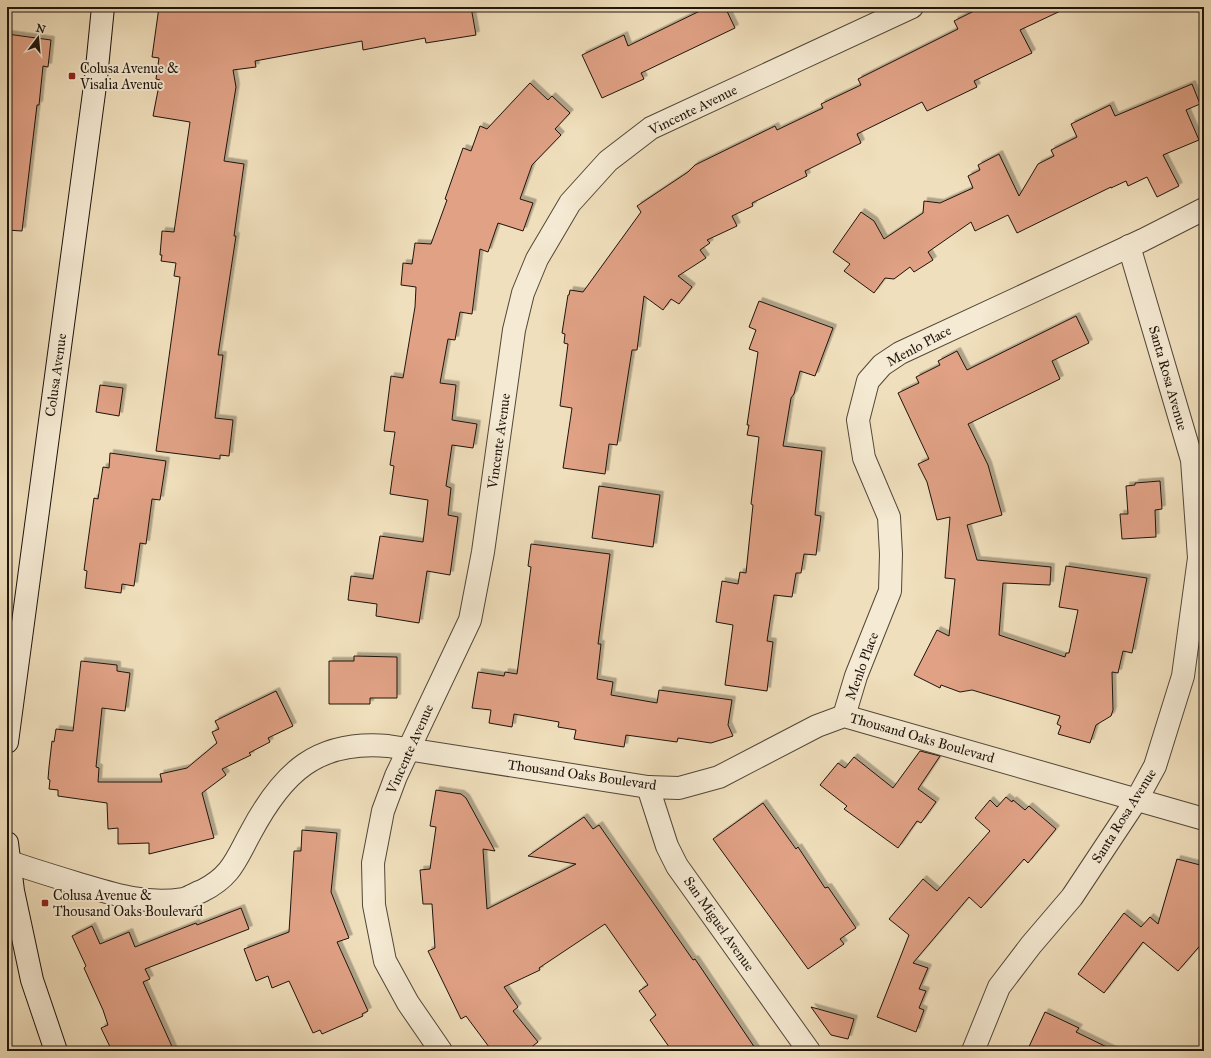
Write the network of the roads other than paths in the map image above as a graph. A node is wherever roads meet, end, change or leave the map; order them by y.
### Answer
1 (103, 7) edge
2 (912, 7) edge
3 (1204, 209) edge
4 (1129, 246) junction
5 (11, 679) edge
6 (844, 716) junction
7 (7, 742) edge
8 (409, 748) junction
9 (648, 787) junction
10 (1137, 799) junction
11 (1204, 819) edge
12 (8, 855) edge
13 (56, 1051) edge
14 (441, 1051) edge
15 (809, 1051) edge
16 (973, 1051) edge

1 - 5 street, Colusa Avenue
2 - 8 street, Vincente Avenue
3 - 4 street, Menlo Place
4 - 6 street, Menlo Place
4 - 10 street, Santa Rosa Avenue
5 - 7 street, Colusa Avenue
6 - 9 street, Thousand Oaks Boulevard
6 - 10 street, Thousand Oaks Boulevard
8 - 9 street, Thousand Oaks Boulevard
8 - 12 street, Thousand Oaks Boulevard
8 - 14 street, Vincente Avenue
9 - 15 street, San Miguel Avenue
10 - 11 street, Thousand Oaks Boulevard
10 - 16 street, Santa Rosa Avenue
12 - 13 street

